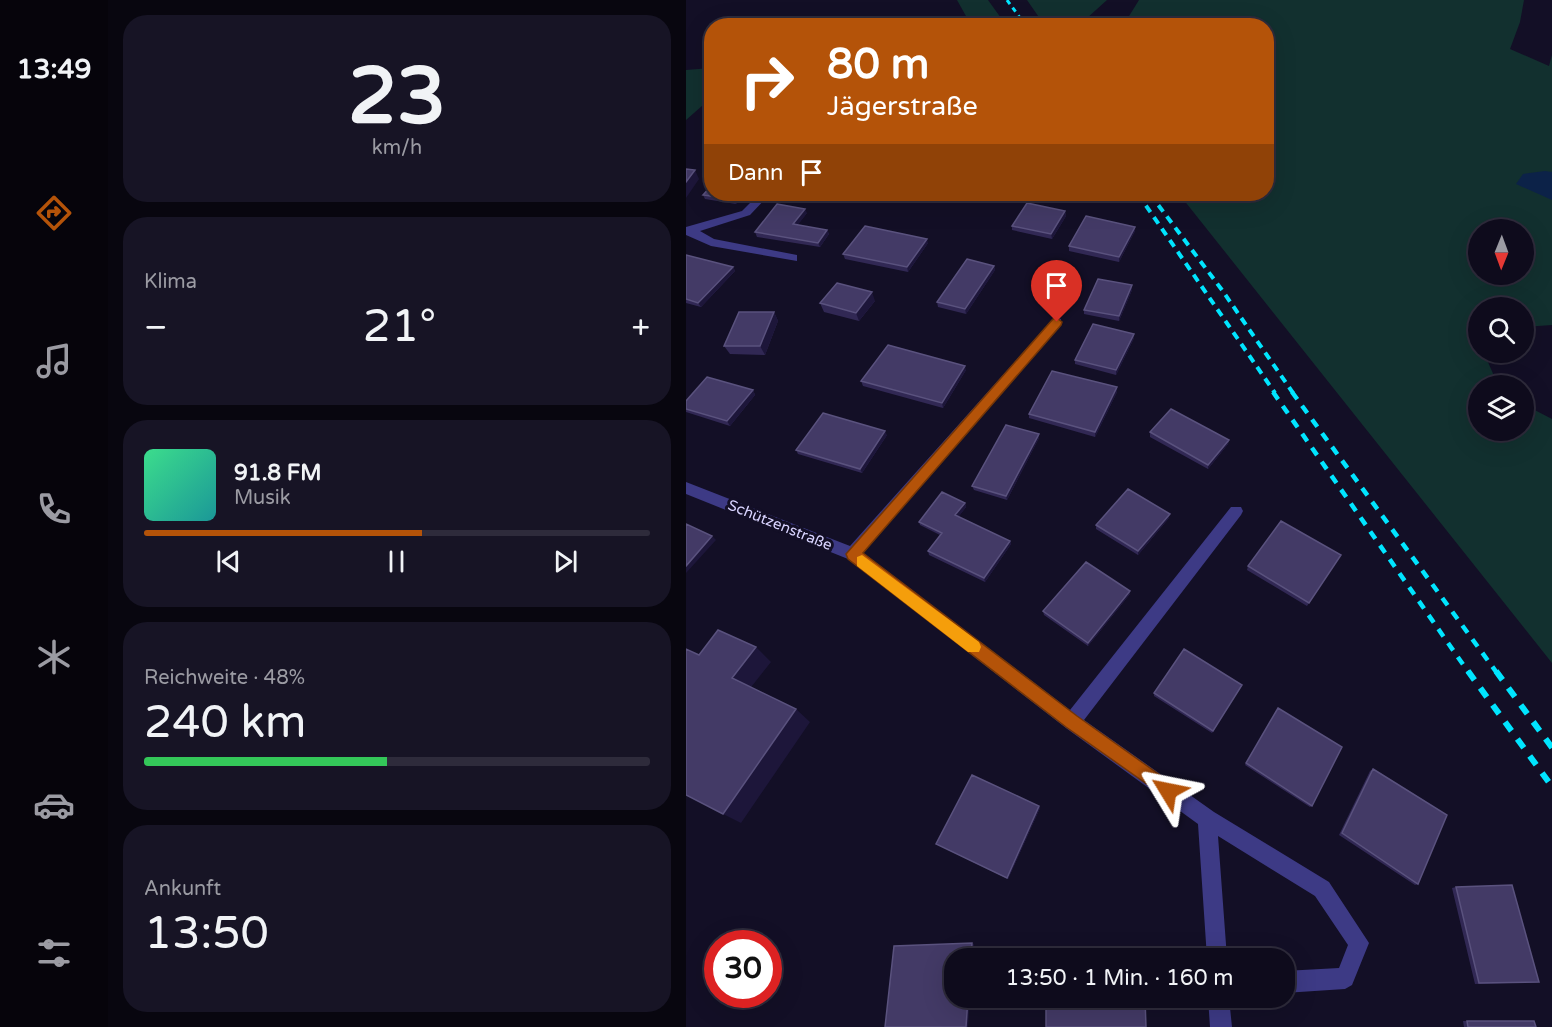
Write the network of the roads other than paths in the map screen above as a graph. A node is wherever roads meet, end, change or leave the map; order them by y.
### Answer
1 (758, 201) edge
2 (688, 231) edge
3 (793, 258) dead end
4 (1057, 322) dead end
5 (686, 488) edge
6 (1236, 511) dead end
7 (853, 554) junction
8 (1072, 722) junction
9 (1207, 819) junction
10 (1216, 948) edge
11 (1295, 981) edge
12 (1220, 1008) edge
13 (1221, 1027) edge

1 - 2 street
2 - 3 street
4 - 7 street
5 - 7 street, Schützenstraße
6 - 8 street
7 - 8 street, Schützenstraße
8 - 9 street, Schützenstraße
9 - 10 street
9 - 11 street, Schützenstraße
12 - 13 street

